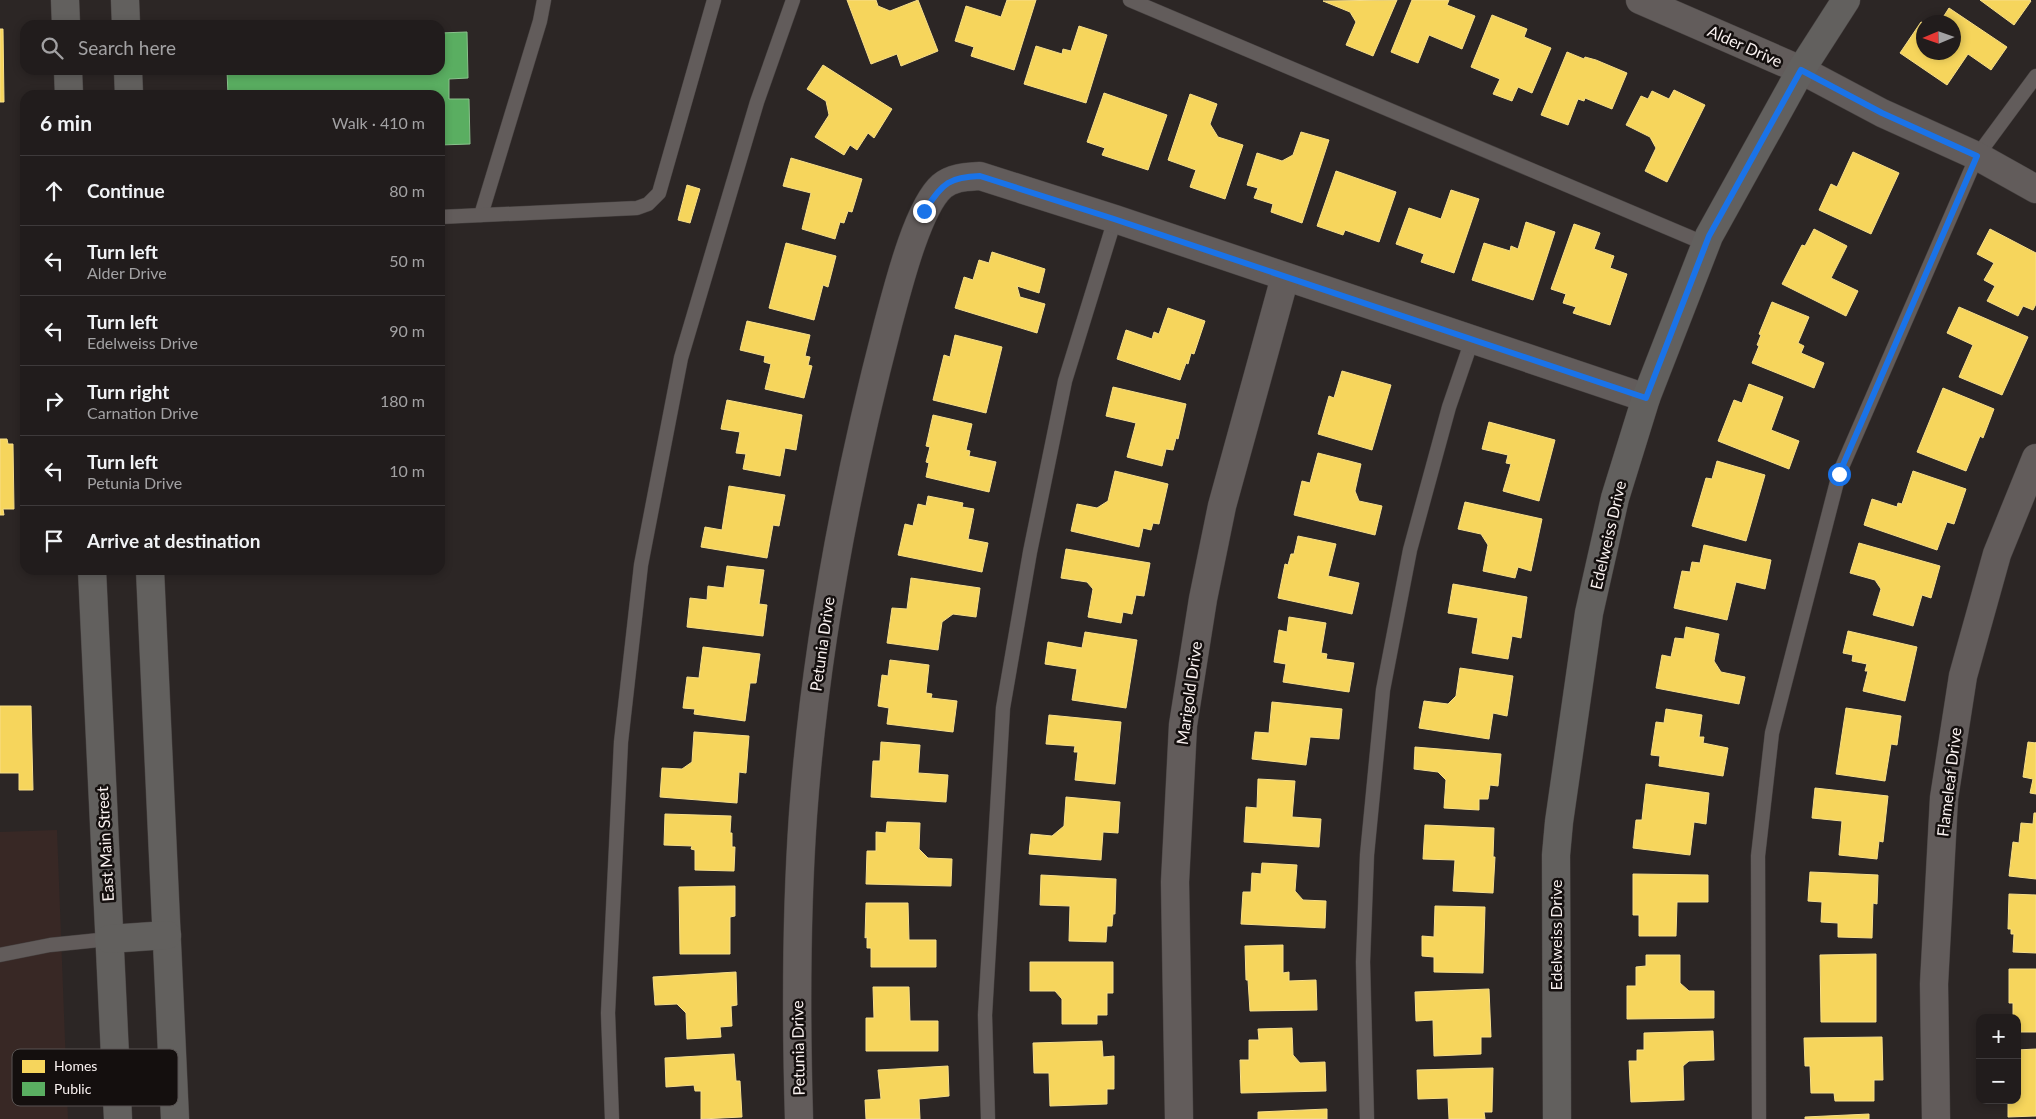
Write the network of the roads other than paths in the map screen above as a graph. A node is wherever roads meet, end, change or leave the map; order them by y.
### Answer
1 (65, 0) edge
2 (125, 0) edge
3 (544, 0) edge
4 (714, 0) edge
5 (792, 0) edge
6 (1130, 0) edge
7 (1640, 0) edge
8 (1846, 0) edge
9 (66, 20) edge
10 (126, 20) edge
11 (1801, 70) junction
12 (68, 75) edge
13 (128, 75) edge
14 (2036, 76) edge
15 (69, 90) edge
16 (129, 90) edge
17 (1977, 156) junction
18 (2036, 189) edge
19 (481, 215) junction
20 (445, 217) edge
21 (1114, 219) junction
22 (1706, 244) junction
23 (1285, 277) junction
24 (1472, 340) junction
25 (1646, 398) junction
26 (2036, 458) edge
27 (92, 575) edge
28 (150, 575) edge
29 (166, 936) junction
30 (109, 939) junction
31 (0, 955) edge
32 (114, 1049) edge
33 (171, 1049) edge
34 (117, 1106) edge
35 (173, 1106) edge
36 (118, 1119) edge
37 (174, 1119) edge
38 (612, 1119) edge
39 (799, 1119) edge
40 (988, 1119) edge
41 (1179, 1119) edge
42 (1367, 1119) edge
43 (1557, 1119) edge
44 (1759, 1119) edge
45 (1936, 1119) edge

1 - 9 main road
2 - 10 main road
3 - 19 lane
4 - 19 lane
5 - 38 lane
6 - 22 lane
7 - 11 street, Alder Drive
8 - 11 main road, Edelweiss Drive
11 - 17 street, Alder Drive
11 - 22 main road, Edelweiss Drive
12 - 15 main road
13 - 16 main road
14 - 17 lane
17 - 18 street, Alder Drive
17 - 44 lane
19 - 20 lane
21 - 23 street
21 - 39 street, Petunia Drive
21 - 40 lane
22 - 25 main road, Edelweiss Drive
23 - 24 street
23 - 41 street, Marigold Drive
24 - 25 street
24 - 42 lane
25 - 43 main road, Edelweiss Drive
26 - 45 street, Flameleaf Drive
27 - 30 main road, East Main Street
28 - 29 main road
29 - 30 main road
29 - 33 main road
30 - 31 lane
30 - 32 main road, East Main Street
34 - 36 main road, East Main Street
35 - 37 main road

